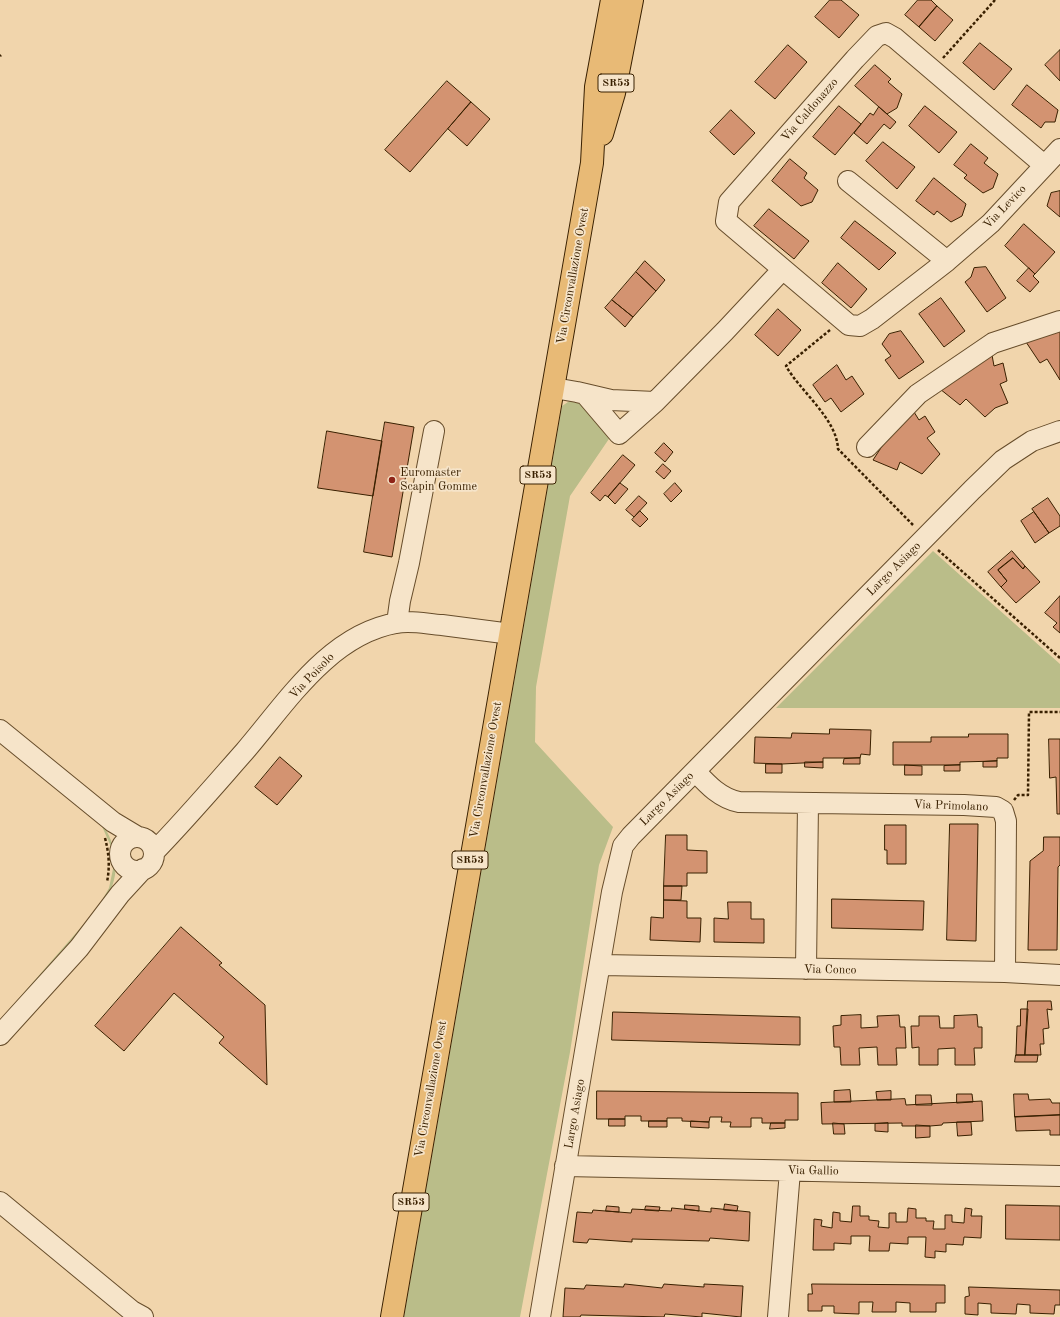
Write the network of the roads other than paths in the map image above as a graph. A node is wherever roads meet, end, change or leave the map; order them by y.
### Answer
1 (612, 0) edge
2 (632, 0) edge
3 (1060, 149) edge
4 (592, 163) junction
5 (1044, 165) junction
6 (848, 181) dead end
7 (947, 261) junction
8 (783, 269) junction
9 (1060, 321) edge
10 (860, 326) joint
11 (554, 388) junction
12 (585, 394) junction
13 (655, 402) junction
14 (434, 430) dead end
15 (1060, 431) edge
16 (867, 447) dead end
17 (397, 623) junction
18 (511, 634) junction
19 (0, 730) edge
20 (694, 771) junction
21 (808, 803) junction
22 (109, 829) junction
23 (146, 842) junction
24 (122, 856) junction
25 (143, 869) junction
26 (113, 890) junction
27 (601, 965) junction
28 (806, 969) junction
29 (1005, 972) junction
30 (1060, 975) edge
31 (0, 1035) edge
32 (565, 1166) junction
33 (790, 1171) junction
34 (1060, 1176) edge
35 (0, 1202) edge
36 (143, 1317) edge
37 (392, 1317) edge
38 (540, 1317) edge
39 (778, 1317) edge

1 - 4 main road, Via Circonvallazione Ovest / SR53
2 - 4 main road, Via Circonvallazione Ovest / SR53
3 - 5 street, Via Levico
4 - 11 main road, Via Circonvallazione Ovest / SR53
5 - 7 street, Via Levico
5 - 8 street, Via Caldonazzo
6 - 7 street
7 - 10 street, Via Levico
8 - 10 street, Via Caldonazzo
8 - 13 street
9 - 16 street
11 - 12 street
11 - 18 main road, Via Circonvallazione Ovest / SR53
12 - 13 street
12 - 13 street
14 - 17 street
15 - 20 street, Largo Asiago
17 - 18 street, Via Poisolo
17 - 23 street, Via Poisolo
18 - 37 main road, Via Circonvallazione Ovest / SR53
19 - 22 street
20 - 21 street, Via Primolano
20 - 27 street, Largo Asiago
21 - 28 street
21 - 29 street, Via Primolano
22 - 23 street
22 - 24 street
23 - 24 street
23 - 25 street
24 - 25 street
24 - 26 street
25 - 26 street
26 - 31 street
27 - 28 street, Via Conco
27 - 32 street, Largo Asiago
28 - 29 street, Via Conco
29 - 30 street, Via Conco
32 - 33 street, Via Gallio
32 - 38 street, Largo Asiago
33 - 34 street, Via Gallio
33 - 39 street
35 - 36 street

